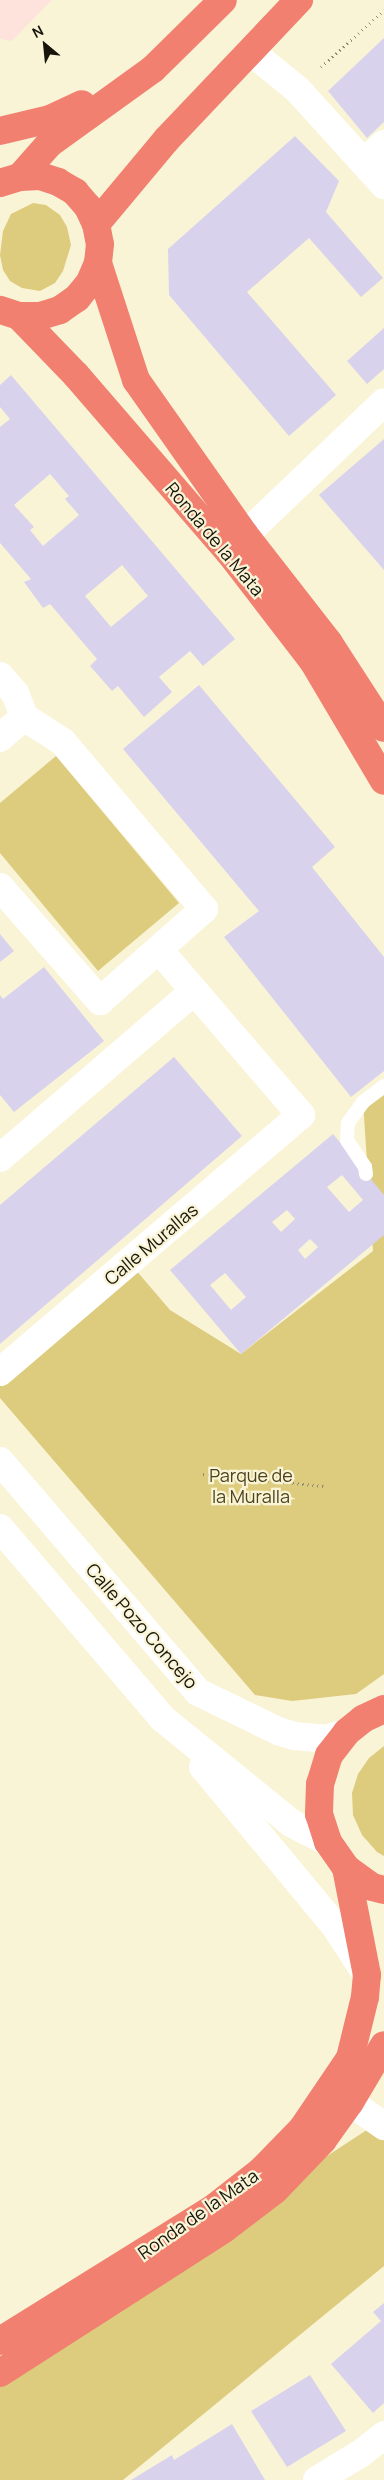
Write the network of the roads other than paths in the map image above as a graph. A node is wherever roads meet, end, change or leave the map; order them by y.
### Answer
1 (223, 0) edge
2 (299, 0) edge
3 (250, 51) junction
4 (153, 69) junction
5 (0, 132) edge
6 (384, 144) edge
7 (364, 162) junction
8 (9, 177) edge
9 (384, 185) edge
10 (96, 224) junction
11 (98, 263) junction
12 (10, 313) edge
13 (384, 402) edge
14 (246, 535) junction
15 (0, 676) edge
16 (24, 717) junction
17 (384, 728) edge
18 (0, 738) edge
19 (384, 781) edge
20 (0, 887) edge
21 (159, 950) junction
22 (193, 992) junction
23 (384, 1086) edge
24 (0, 1158) edge
25 (366, 1174) dead end
26 (0, 1372) edge
27 (0, 1461) edge
28 (0, 1528) edge
29 (384, 1709) edge
30 (162, 1718) junction
31 (347, 1732) junction
32 (328, 1842) junction
33 (346, 1868) junction
34 (384, 1890) edge
35 (367, 1975) junction
36 (384, 2045) edge
37 (350, 2102) junction
38 (384, 2126) edge
39 (0, 2341) edge
40 (0, 2373) edge
41 (384, 2435) edge
42 (317, 2480) edge

1 - 4 highway
2 - 3 highway
3 - 7 street
3 - 10 highway
4 - 5 highway
4 - 8 highway
6 - 7 street
7 - 9 street
8 - 10 highway
10 - 11 highway
11 - 12 highway
11 - 14 highway, Ronda de la Mata
12 - 19 highway, Ronda de la Mata
13 - 14 street
14 - 17 highway, Ronda de la Mata
15 - 16 street
16 - 18 street
16 - 21 street
20 - 21 street
21 - 22 street
22 - 24 street
22 - 26 street, Calle Murallas
23 - 25 lane
27 - 31 street, Calle Pozo Concejo
28 - 30 street
29 - 31 highway
30 - 32 street
30 - 35 street
31 - 32 highway
32 - 33 highway
33 - 34 highway
33 - 35 highway, Ronda de la Mata
35 - 39 highway, Ronda de la Mata
36 - 37 highway, Ronda de la Mata
37 - 38 street
37 - 40 highway, Ronda de la Mata
41 - 42 street

